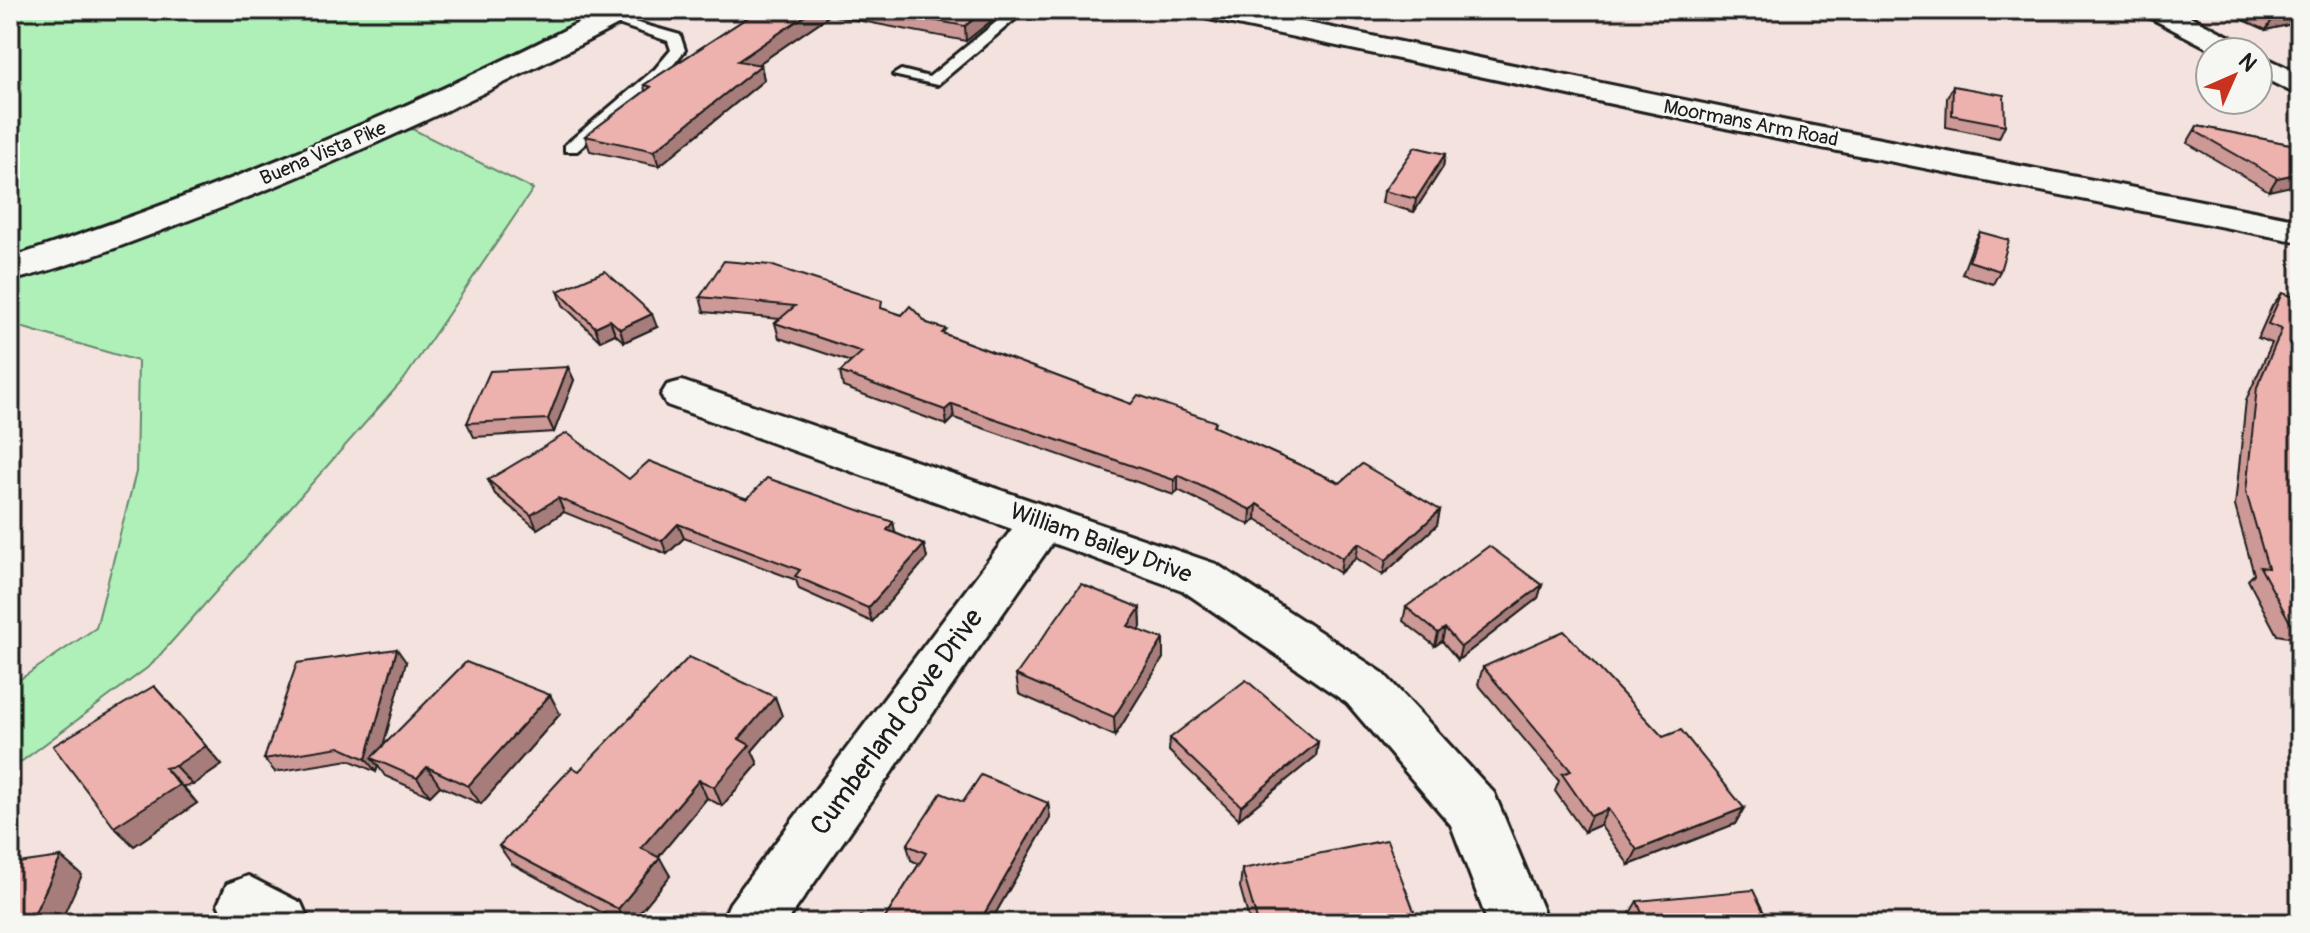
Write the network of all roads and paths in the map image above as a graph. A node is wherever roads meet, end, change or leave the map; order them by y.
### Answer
1 (1019, 10) edge
2 (1204, 10) edge
3 (2157, 10) edge
4 (618, 14) edge
5 (2207, 36) edge
6 (2274, 72) edge
7 (901, 75) dead end
8 (2300, 87) edge
9 (571, 148) dead end
10 (2300, 231) edge
11 (10, 270) edge
12 (682, 395) dead end
13 (1042, 522) junction
14 (751, 923) edge
15 (1518, 923) edge

1 - 7 lane
2 - 10 street, Moormans Arm Road
3 - 5 street
4 - 9 lane
4 - 11 street, Buena Vista Pike
6 - 8 street
12 - 13 street, William Bailey Drive
13 - 14 street, Cumberland Cove Drive
13 - 15 street, William Bailey Drive

